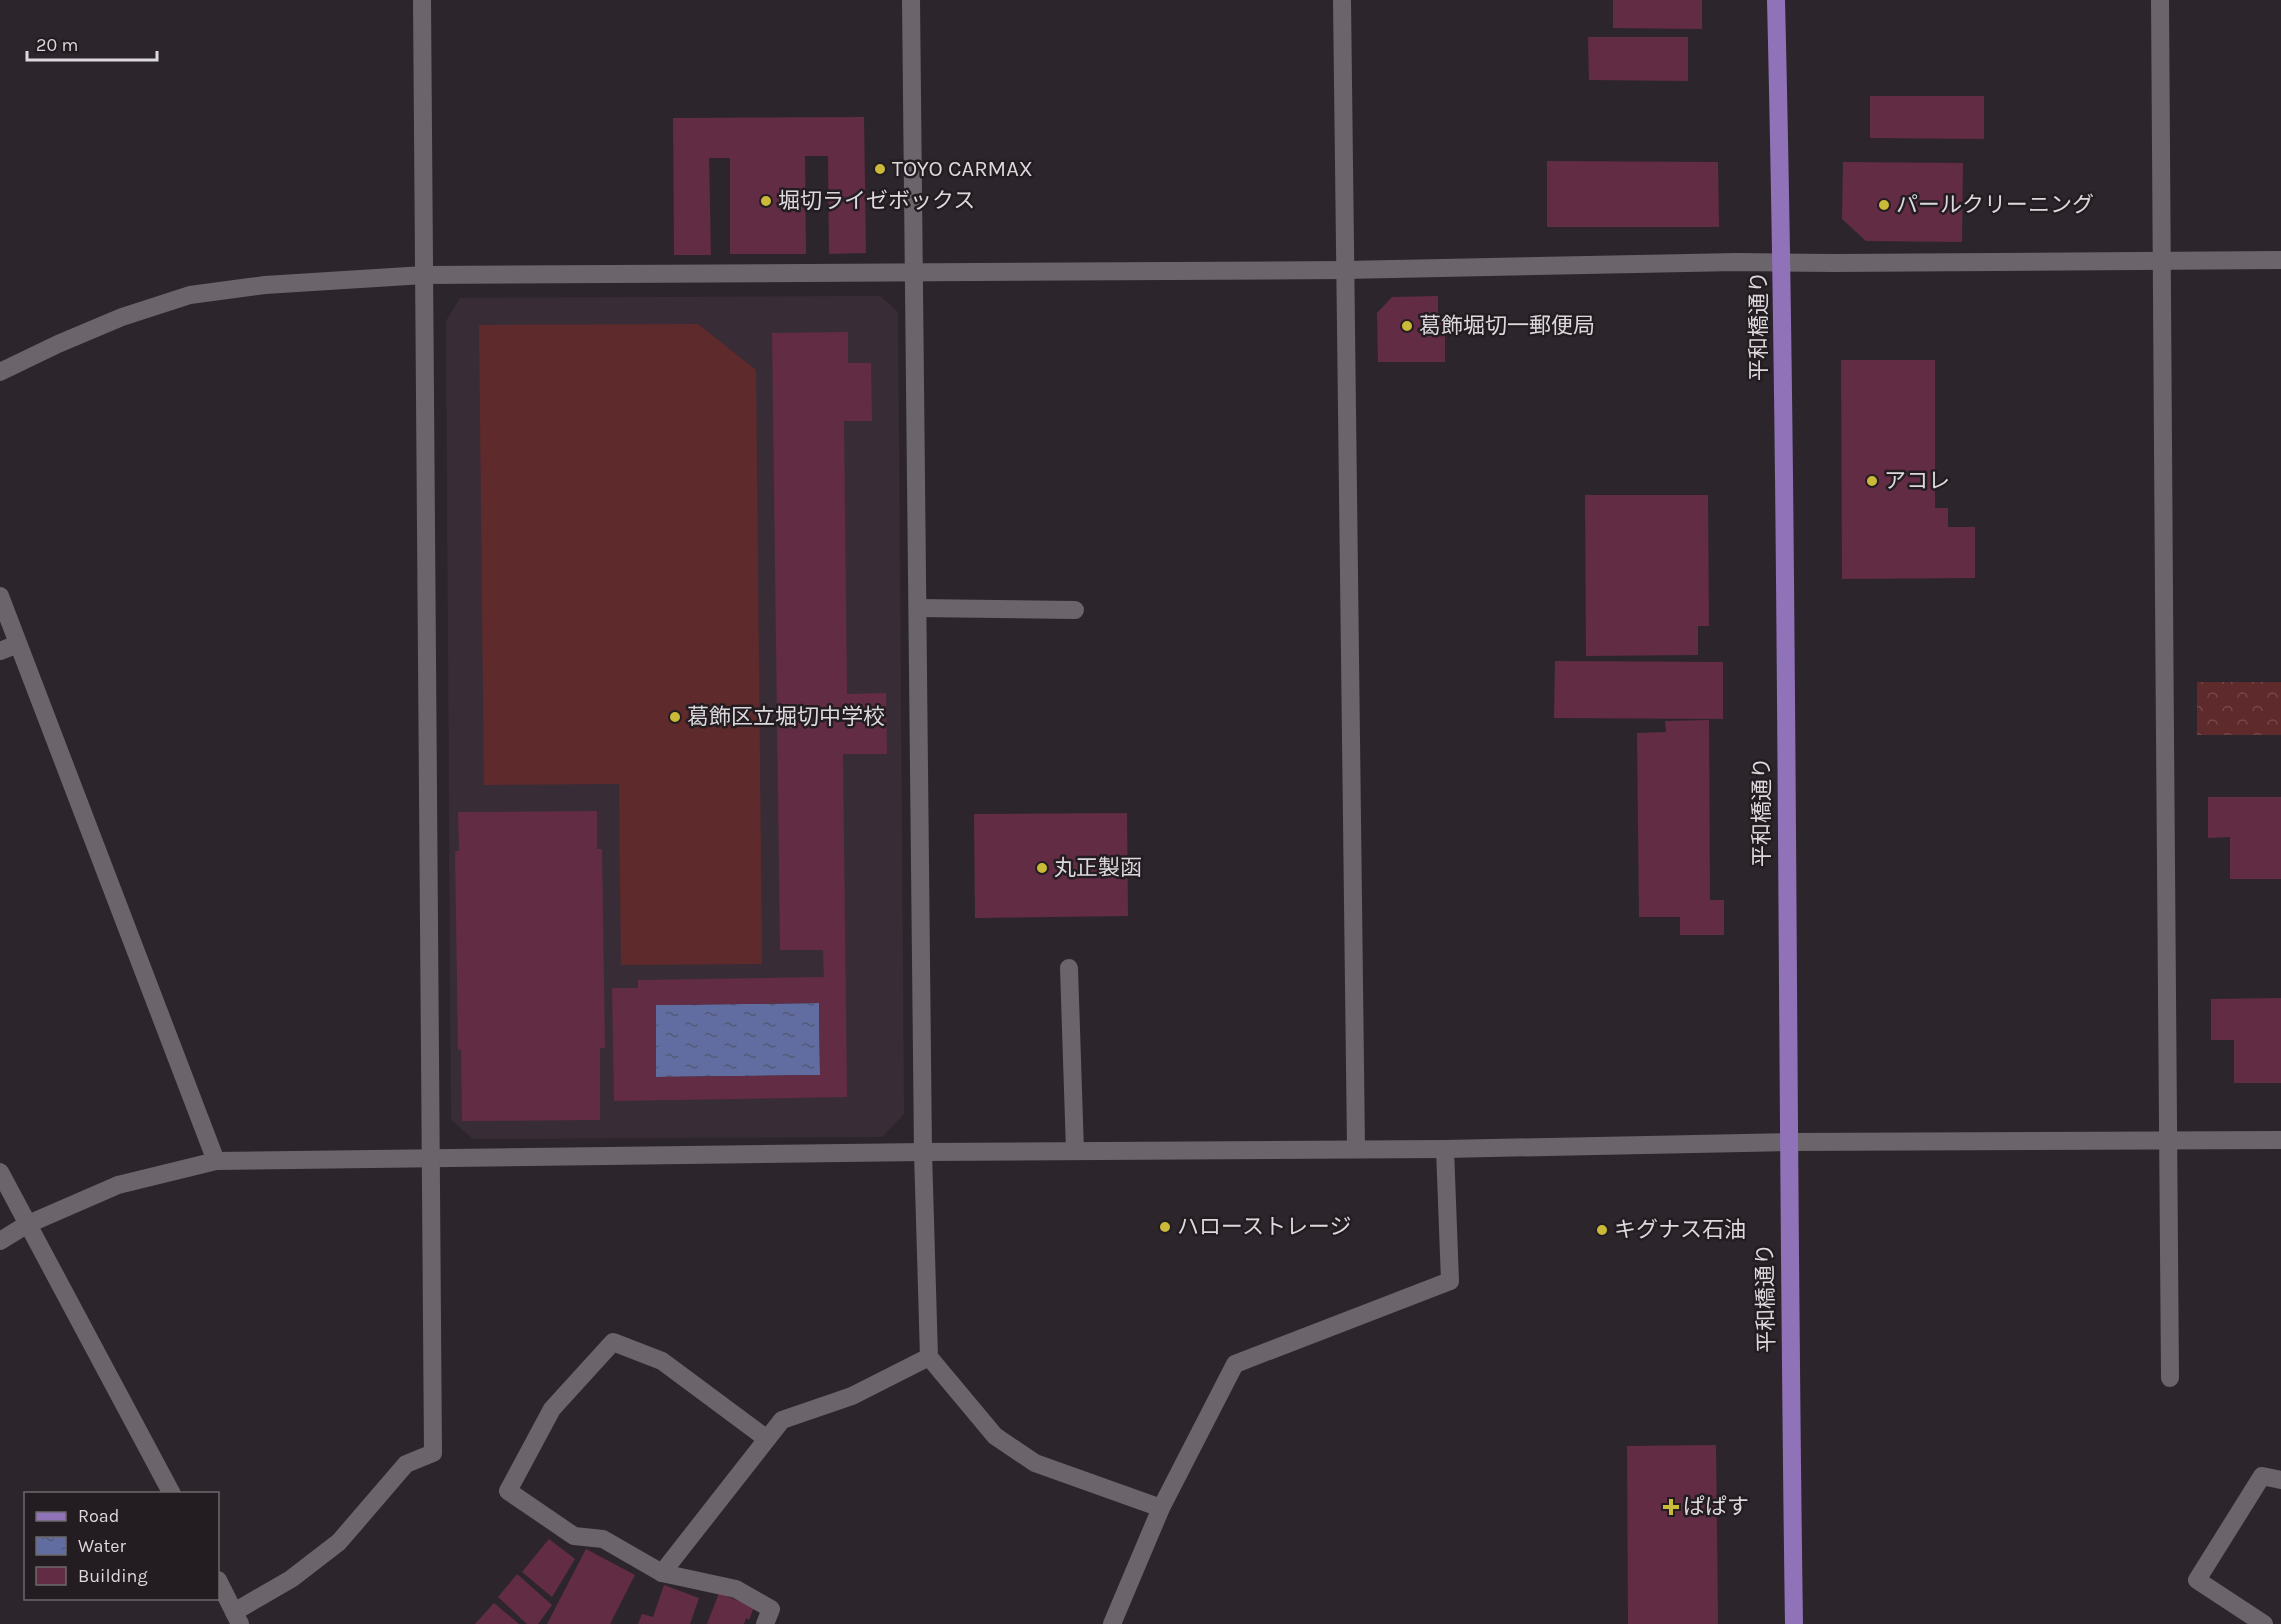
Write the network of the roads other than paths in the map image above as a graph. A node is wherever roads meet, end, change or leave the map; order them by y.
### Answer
1 (422, 0) edge
2 (911, 0) edge
3 (1342, 0) edge
4 (1776, 0) edge
5 (2160, 0) edge
6 (2281, 260) edge
7 (1782, 262) junction
8 (2159, 262) junction
9 (1345, 270) junction
10 (914, 271) junction
11 (424, 275) junction
12 (0, 372) edge
13 (0, 596) edge
14 (918, 608) junction
15 (1076, 610) dead end
16 (18, 644) junction
17 (0, 651) edge
18 (1069, 968) dead end
19 (2170, 1140) junction
20 (2281, 1140) edge
21 (1788, 1142) junction
22 (1356, 1148) junction
23 (1445, 1149) junction
24 (1075, 1150) junction
25 (923, 1152) junction
26 (433, 1158) junction
27 (216, 1161) junction
28 (0, 1172) edge
29 (26, 1225) junction
30 (0, 1241) edge
31 (929, 1357) junction
32 (2170, 1378) dead end
33 (767, 1439) junction
34 (2281, 1480) edge
35 (171, 1492) edge
36 (1161, 1508) junction
37 (662, 1573) junction
38 (219, 1582) edge
39 (237, 1618) edge
40 (765, 1624) edge
41 (1112, 1624) edge
42 (1794, 1624) edge
43 (2264, 1624) edge

1 - 11 street
2 - 10 street
3 - 9 street
4 - 7 main road, 平和橋通り
5 - 8 street
6 - 8 street
7 - 8 street
7 - 9 street
7 - 21 main road, 平和橋通り
8 - 19 street
9 - 10 street
9 - 22 street
10 - 11 street
10 - 14 street
11 - 12 street
11 - 26 street
13 - 16 street
14 - 15 street
14 - 25 street
16 - 17 street
16 - 27 street
18 - 24 street
19 - 20 street
19 - 21 street
19 - 32 street
21 - 23 street
21 - 42 main road, 平和橋通り
22 - 23 street
22 - 24 street
23 - 36 street
24 - 25 street
25 - 26 street
25 - 31 street
26 - 27 street
26 - 39 street
27 - 29 street
28 - 29 street
29 - 30 street
29 - 35 street
31 - 33 street
31 - 36 street
33 - 37 street
33 - 37 street
34 - 43 street
36 - 41 street
37 - 40 street
38 - 39 street

